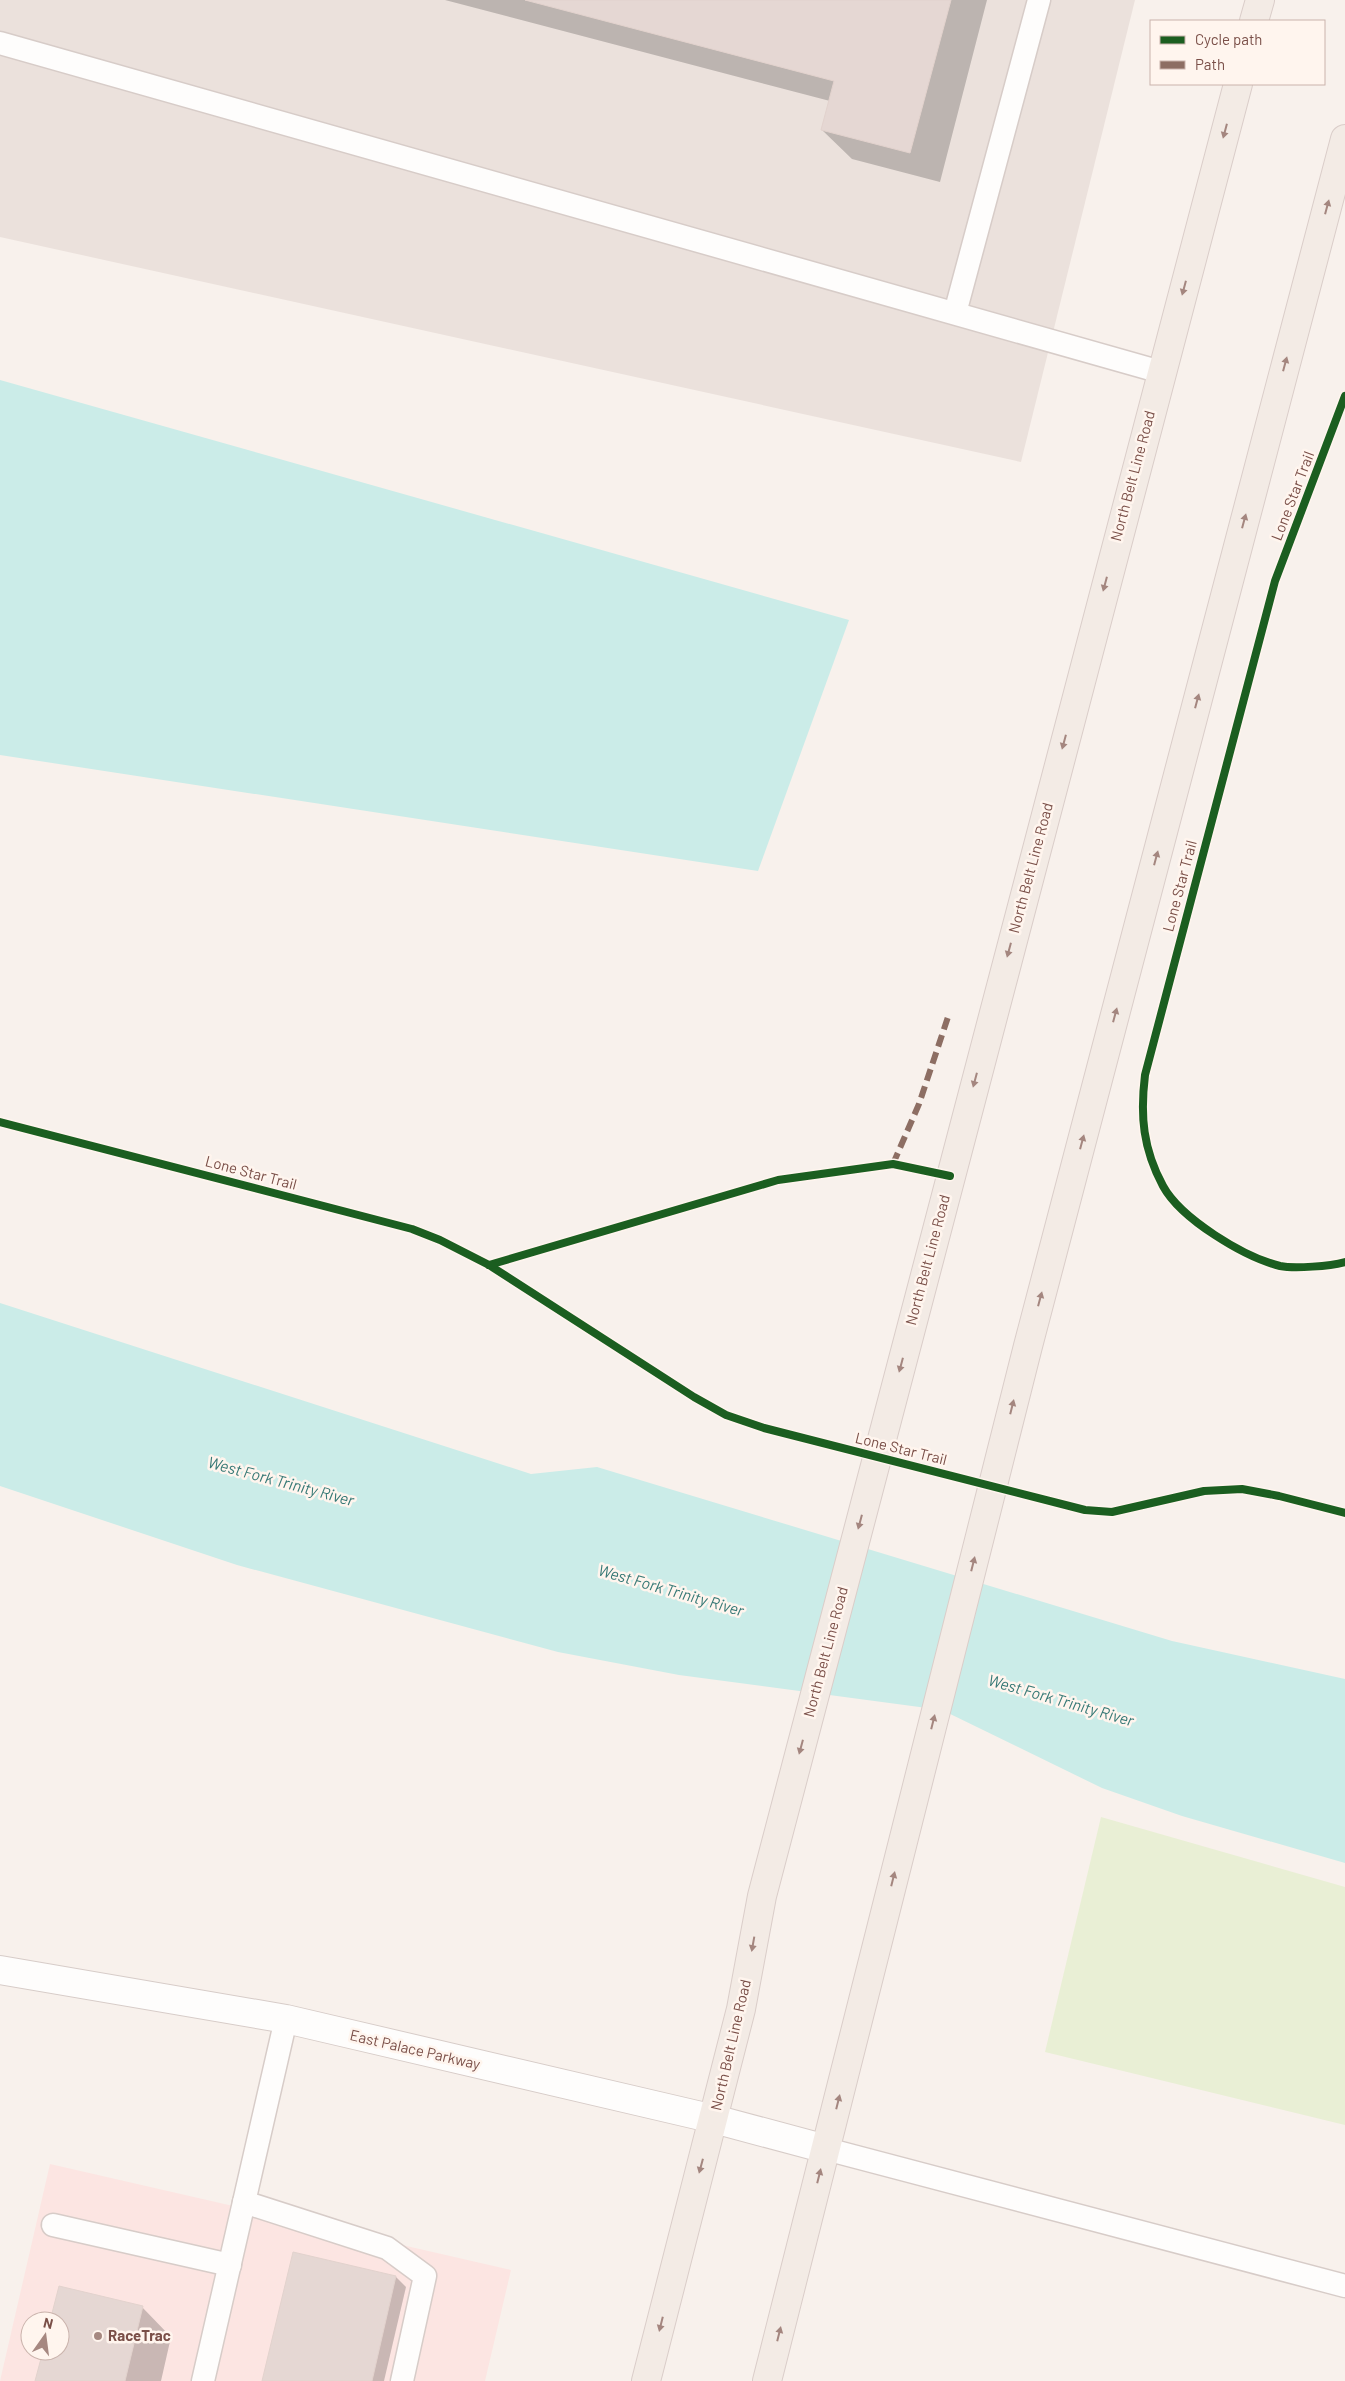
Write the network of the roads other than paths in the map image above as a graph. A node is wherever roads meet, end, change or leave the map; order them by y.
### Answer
1 (1038, 0) edge
2 (1260, 0) edge
3 (1254, 20) edge
4 (0, 43) edge
5 (1238, 85) edge
6 (1345, 139) edge
7 (955, 313) junction
8 (1161, 372) junction
9 (0, 1970) edge
10 (286, 2020) junction
11 (714, 2119) junction
12 (826, 2149) junction
13 (244, 2202) junction
14 (53, 2225) dead end
15 (230, 2265) junction
16 (1345, 2286) edge
17 (203, 2381) edge
18 (402, 2381) edge
19 (646, 2381) edge
20 (767, 2381) edge

1 - 7 lane
2 - 3 main road
4 - 7 lane
5 -> 8 main road, North Belt Line Road
12 -> 6 main road
7 - 8 lane
8 -> 11 main road, North Belt Line Road
9 - 10 street, East Palace Parkway
10 - 11 street, East Palace Parkway
10 - 13 lane
11 - 12 street, East Palace Parkway
11 -> 19 main road, North Belt Line Road
12 - 16 lane
20 -> 12 main road
13 - 15 lane
13 - 18 lane
14 - 15 lane
15 - 17 lane

